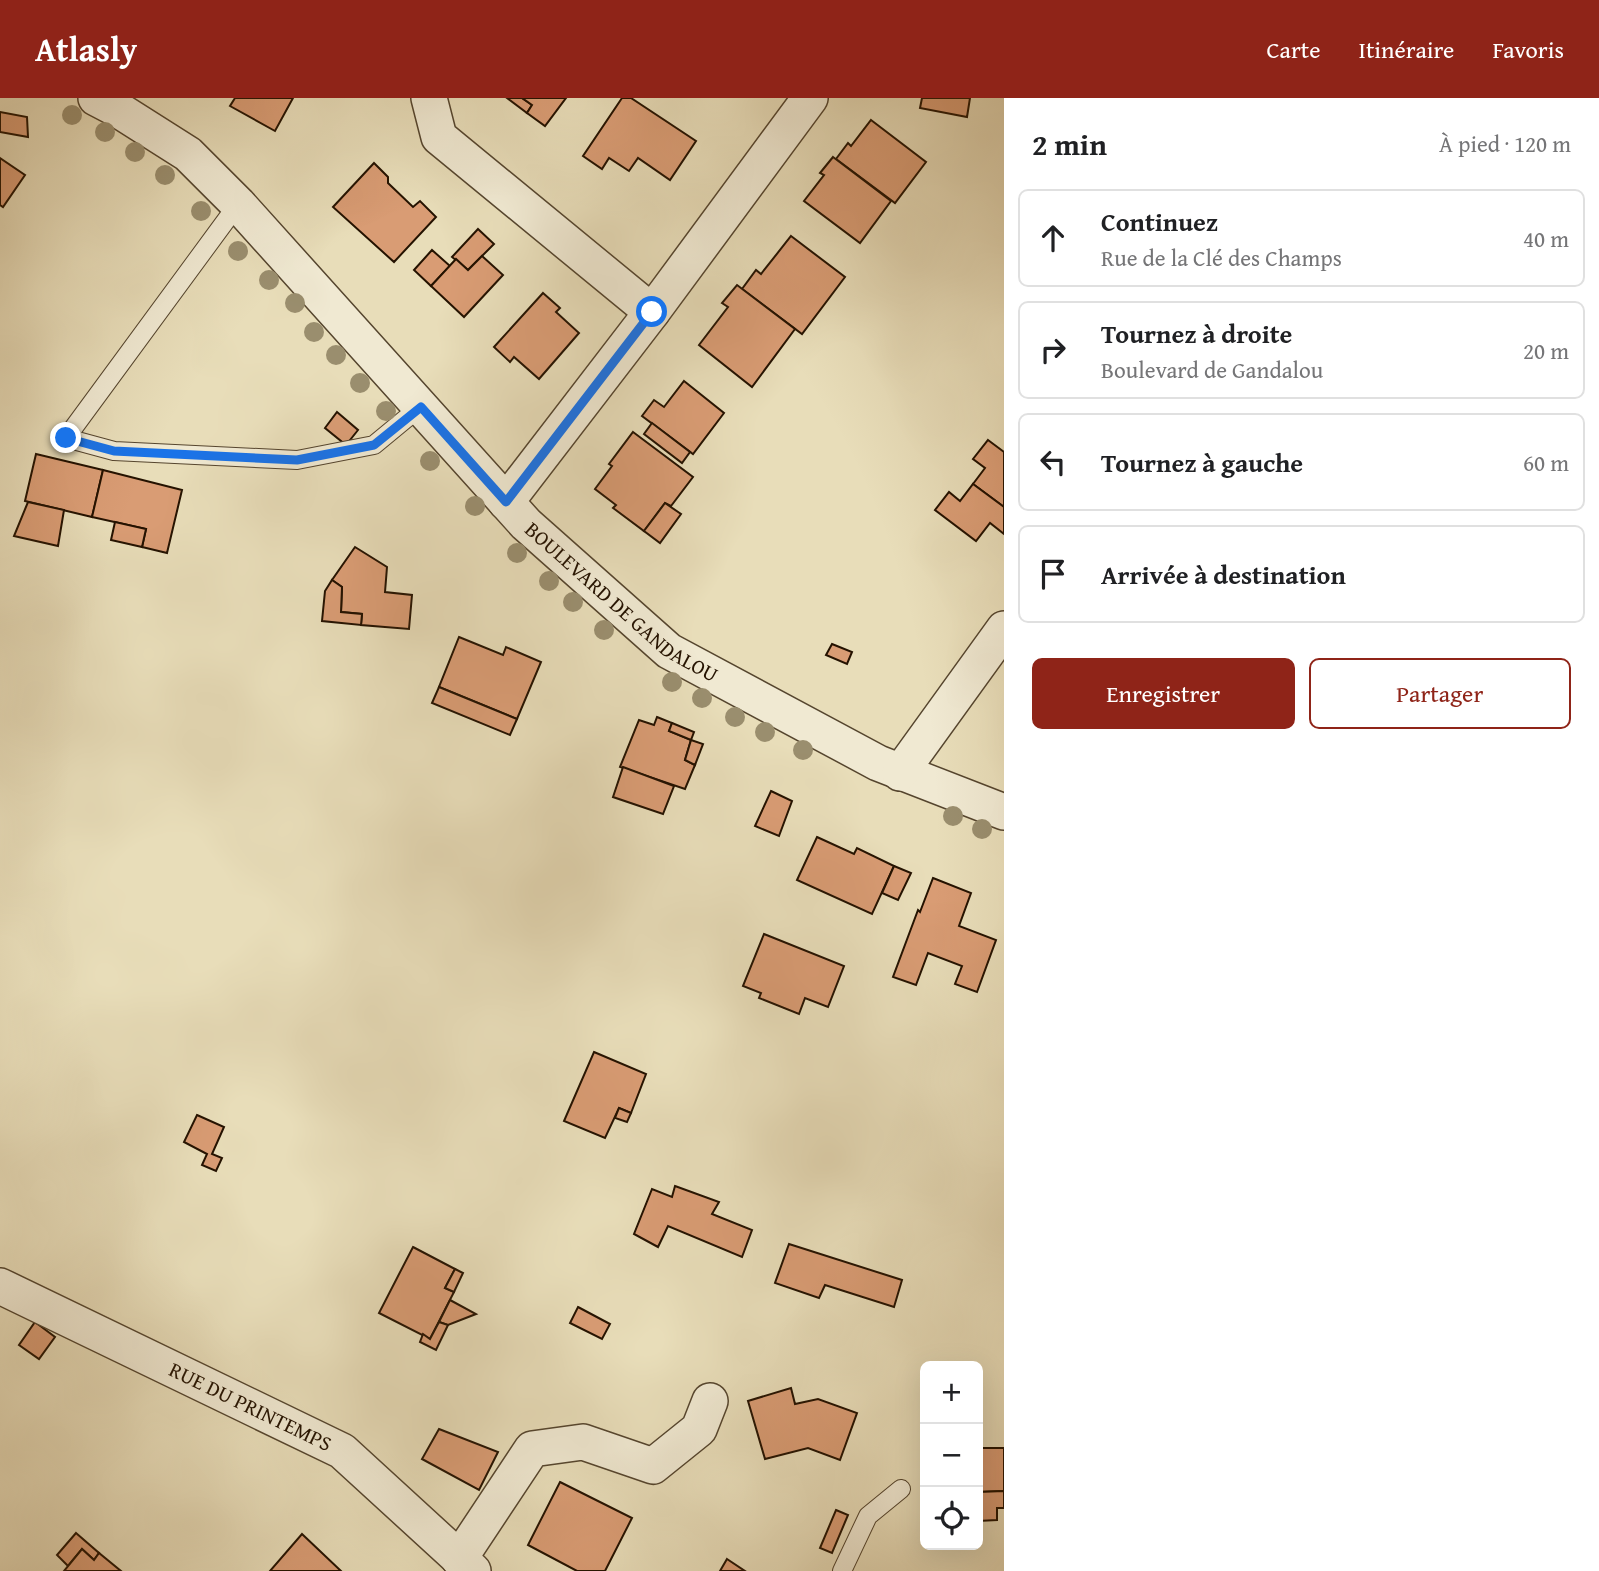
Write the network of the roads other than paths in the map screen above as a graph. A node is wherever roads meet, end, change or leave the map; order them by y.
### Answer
1 (96, 98) edge
2 (429, 98) edge
3 (810, 98) edge
4 (238, 204) junction
5 (652, 312) junction
6 (421, 407) junction
7 (506, 502) junction
8 (1004, 629) edge
9 (900, 773) junction
10 (1004, 812) edge
11 (0, 1286) edge
12 (710, 1401) dead end
13 (901, 1489) dead end
14 (466, 1565) edge
15 (842, 1571) edge

1 - 4 street, BOULEVARD DE GANDALOU
2 - 5 street
3 - 5 street
4 - 6 street, BOULEVARD DE GANDALOU
4 - 6 lane
5 - 7 street
6 - 7 street, BOULEVARD DE GANDALOU
7 - 9 street, BOULEVARD DE GANDALOU
8 - 9 street
9 - 10 street, BOULEVARD DE GANDALOU
11 - 14 street, RUE DU PRINTEMPS
12 - 14 street
13 - 15 lane

